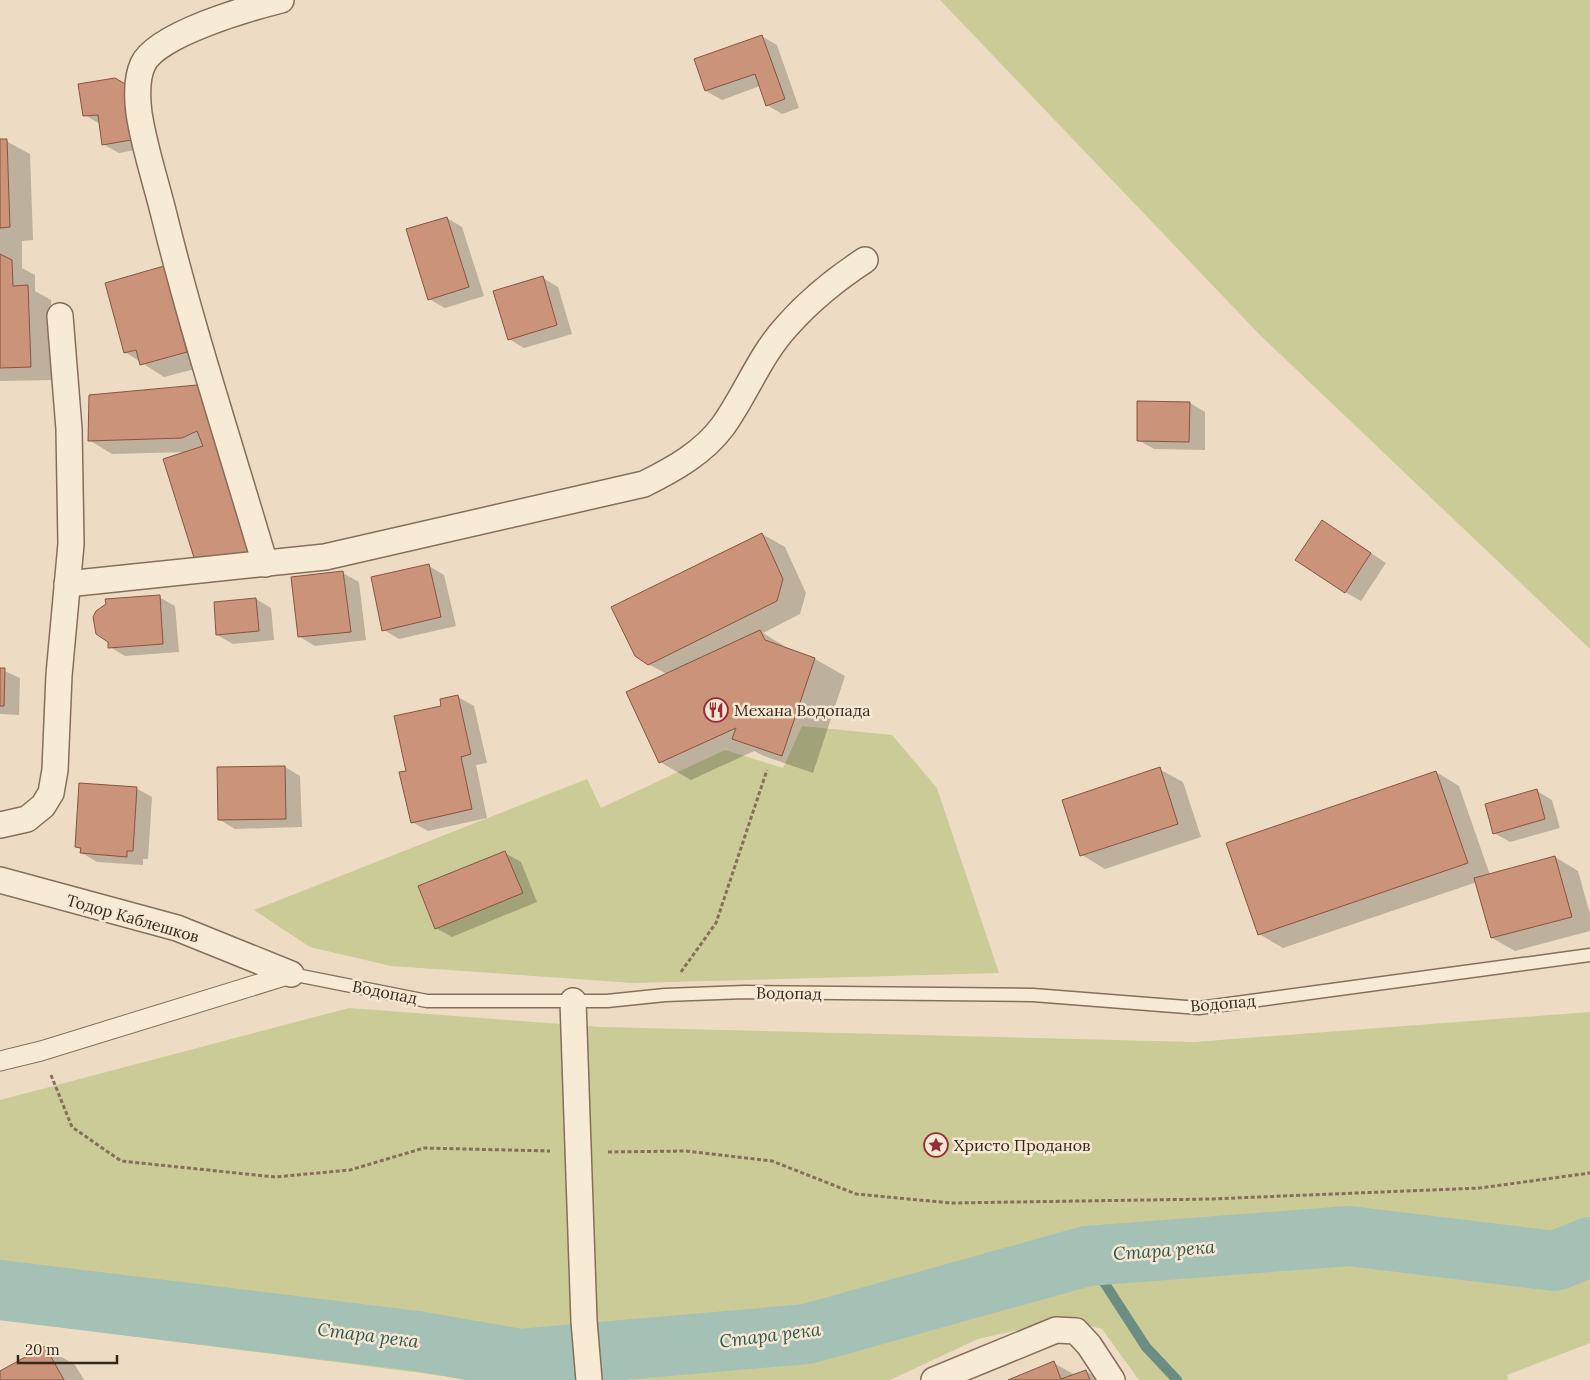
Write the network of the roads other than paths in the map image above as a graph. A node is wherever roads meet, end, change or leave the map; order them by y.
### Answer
1 (281, 0) edge
2 (865, 260) dead end
3 (60, 316) dead end
4 (265, 564) junction
5 (67, 584) junction
6 (0, 826) edge
7 (0, 880) edge
8 (1590, 955) edge
9 (291, 974) junction
10 (573, 1001) junction
11 (0, 1061) edge
12 (589, 1380) edge
13 (934, 1380) edge
14 (1112, 1380) edge

1 - 4 street
2 - 4 street
3 - 5 street
4 - 5 street
5 - 6 street
7 - 9 street, Тодор Каблешков
8 - 10 lane, Водопад
9 - 10 lane, Водопад
9 - 11 street, Водопад
10 - 12 street
13 - 14 street

